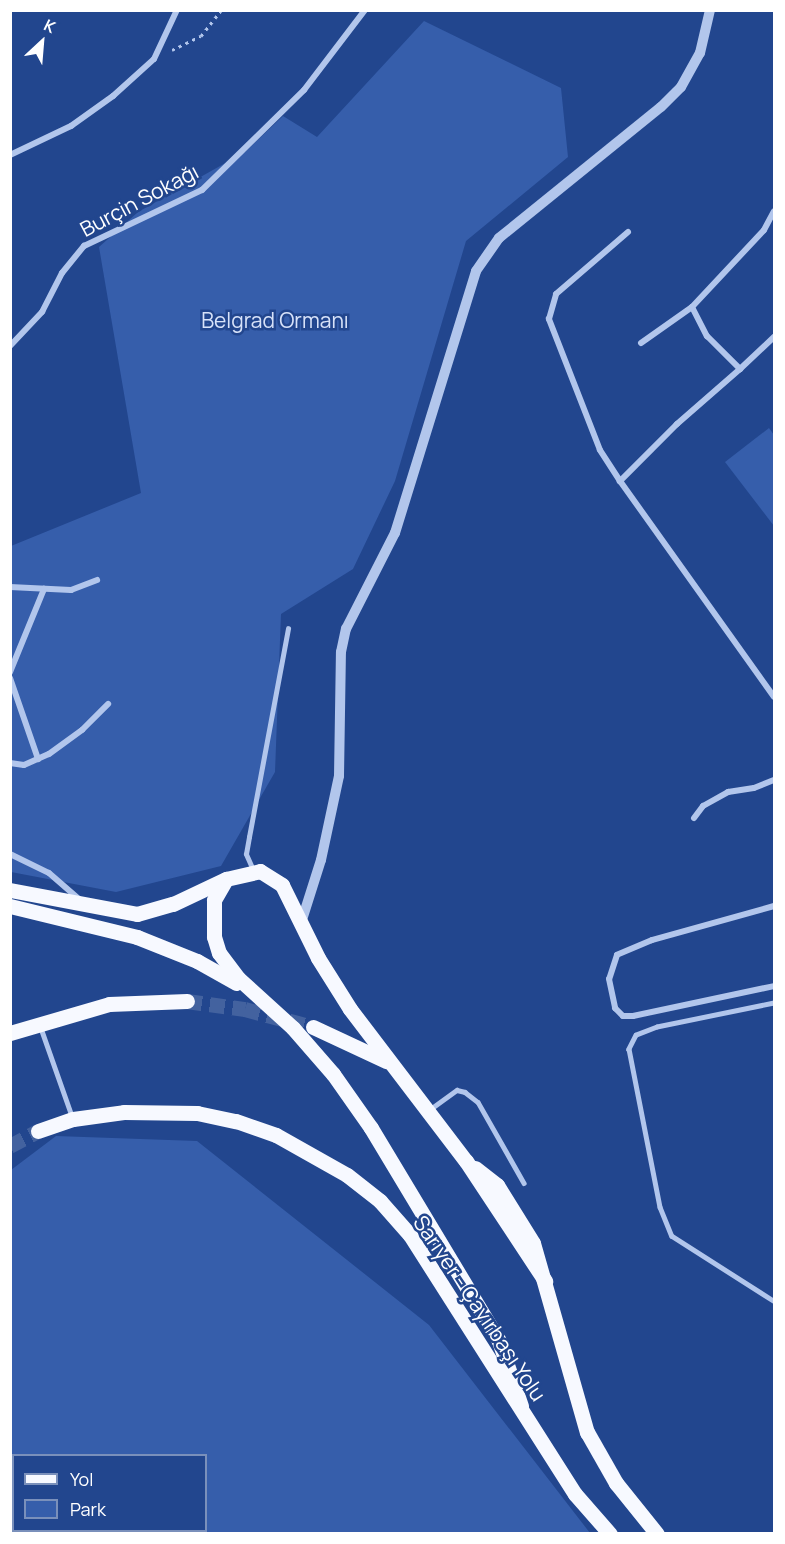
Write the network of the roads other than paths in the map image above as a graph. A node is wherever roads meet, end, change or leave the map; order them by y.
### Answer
1 (177, 10) edge
2 (365, 10) edge
3 (710, 10) edge
4 (10, 155) edge
5 (774, 211) edge
6 (628, 231) dead end
7 (692, 307) junction
8 (774, 337) edge
9 (641, 343) dead end
10 (10, 346) edge
11 (740, 369) junction
12 (621, 481) junction
13 (97, 580) dead end
14 (10, 587) edge
15 (44, 589) junction
16 (288, 629) dead end
17 (10, 672) edge
18 (10, 678) edge
19 (774, 697) edge
20 (108, 704) dead end
21 (38, 759) junction
22 (10, 763) edge
23 (774, 780) edge
24 (694, 818) dead end
25 (10, 854) edge
26 (254, 871) junction
27 (226, 879) junction
28 (10, 890) edge
29 (87, 905) junction
30 (10, 906) edge
31 (774, 906) edge
32 (301, 923) junction
33 (774, 986) edge
34 (187, 1001) tunnel mouth
35 (774, 1003) edge
36 (269, 1004) junction
37 (40, 1022) junction
38 (313, 1027) tunnel mouth
39 (10, 1033) edge
40 (389, 1062) junction
41 (427, 1111) junction
42 (73, 1119) junction
43 (38, 1131) tunnel mouth
44 (524, 1183) dead end
45 (774, 1300) edge
46 (521, 1406) junction
47 (610, 1533) edge
48 (657, 1533) edge

1 - 4 street
2 - 10 street, Burçin Sokağı
3 - 32 street
5 - 7 street
6 - 12 street
7 - 9 street
7 - 11 street
8 - 11 street
11 - 12 street
12 - 19 street
13 - 15 street
14 - 15 street
15 - 17 street
16 - 26 lane
18 - 21 street
20 - 21 street
21 - 22 street
23 - 24 street
25 - 29 street
26 - 27 main road
26 - 32 main road
27 - 29 main road
27 - 36 main road
28 - 29 main road
30 - 36 main road
31 - 33 street
32 - 40 main road
34 - 37 main road
35 - 45 lane
36 - 46 main road
37 - 39 main road
37 - 42 lane
38 - 40 main road
40 - 41 main road
41 - 44 lane
41 - 48 main road
42 - 43 main road, Sarıyer - Çayırbaşı Yolu
42 - 46 main road, Sarıyer - Çayırbaşı Yolu
46 - 47 main road, Sarıyer - Çayırbaşı Yolu

